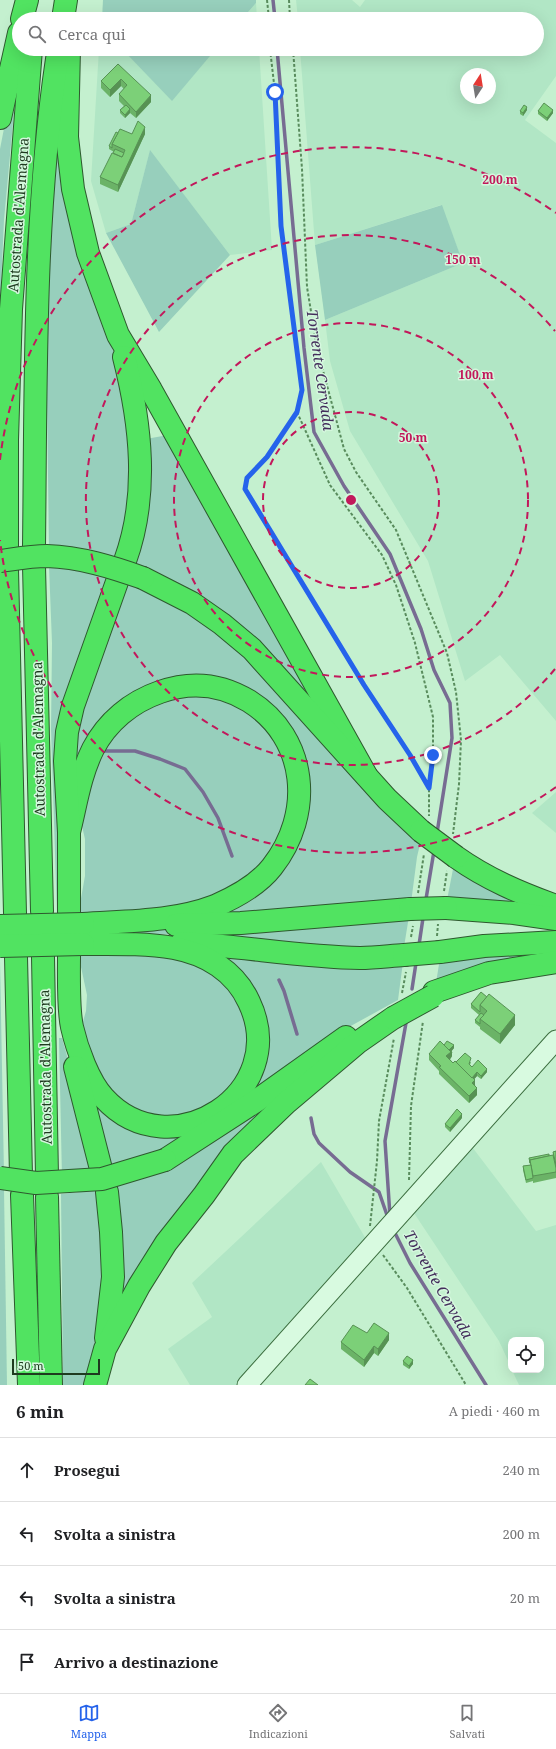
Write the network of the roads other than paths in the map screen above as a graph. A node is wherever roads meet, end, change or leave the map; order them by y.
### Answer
1 (27, 0) edge
2 (34, 0) edge
3 (66, 0) edge
4 (71, 0) edge
5 (24, 12) edge
6 (33, 12) edge
7 (64, 12) edge
8 (70, 12) edge
9 (14, 56) edge
10 (30, 56) edge
11 (58, 56) edge
12 (70, 56) edge
13 (0, 118) edge
14 (118, 335) junction
15 (5, 559) edge
16 (366, 775) junction
17 (69, 832) junction
18 (556, 906) edge
19 (42, 911) dead end
20 (8, 919) edge
21 (556, 919) edge
22 (80, 936) junction
23 (556, 942) edge
24 (8, 952) edge
25 (42, 957) dead end
26 (556, 962) edge
27 (396, 1014) junction
28 (72, 1027) junction
29 (556, 1040) edge
30 (0, 1178) edge
31 (104, 1349) junction
32 (29, 1385) edge
33 (51, 1385) edge
34 (95, 1385) edge
35 (247, 1385) edge

1 - 5 highway
2 - 6 highway
3 - 7 highway
4 - 8 highway
9 - 13 highway
10 - 15 highway, Autostrada d'Alemagna
11 - 19 highway, Autostrada d'Alemagna
12 - 14 highway
14 - 16 highway
14 - 17 highway
15 - 16 highway, bridge
15 - 20 highway, Autostrada d'Alemagna
16 - 18 highway, bridge
17 - 22 highway
17 - 22 highway
20 - 22 highway, bridge
21 - 22 highway, bridge
22 - 23 highway, bridge
22 - 24 highway, bridge
22 - 28 highway
22 - 28 highway
24 - 32 highway, Autostrada d'Alemagna
25 - 33 highway, Autostrada d'Alemagna
26 - 27 highway
27 - 30 highway, bridge
27 - 31 highway
28 - 31 highway
29 - 35 main road
31 - 34 highway

